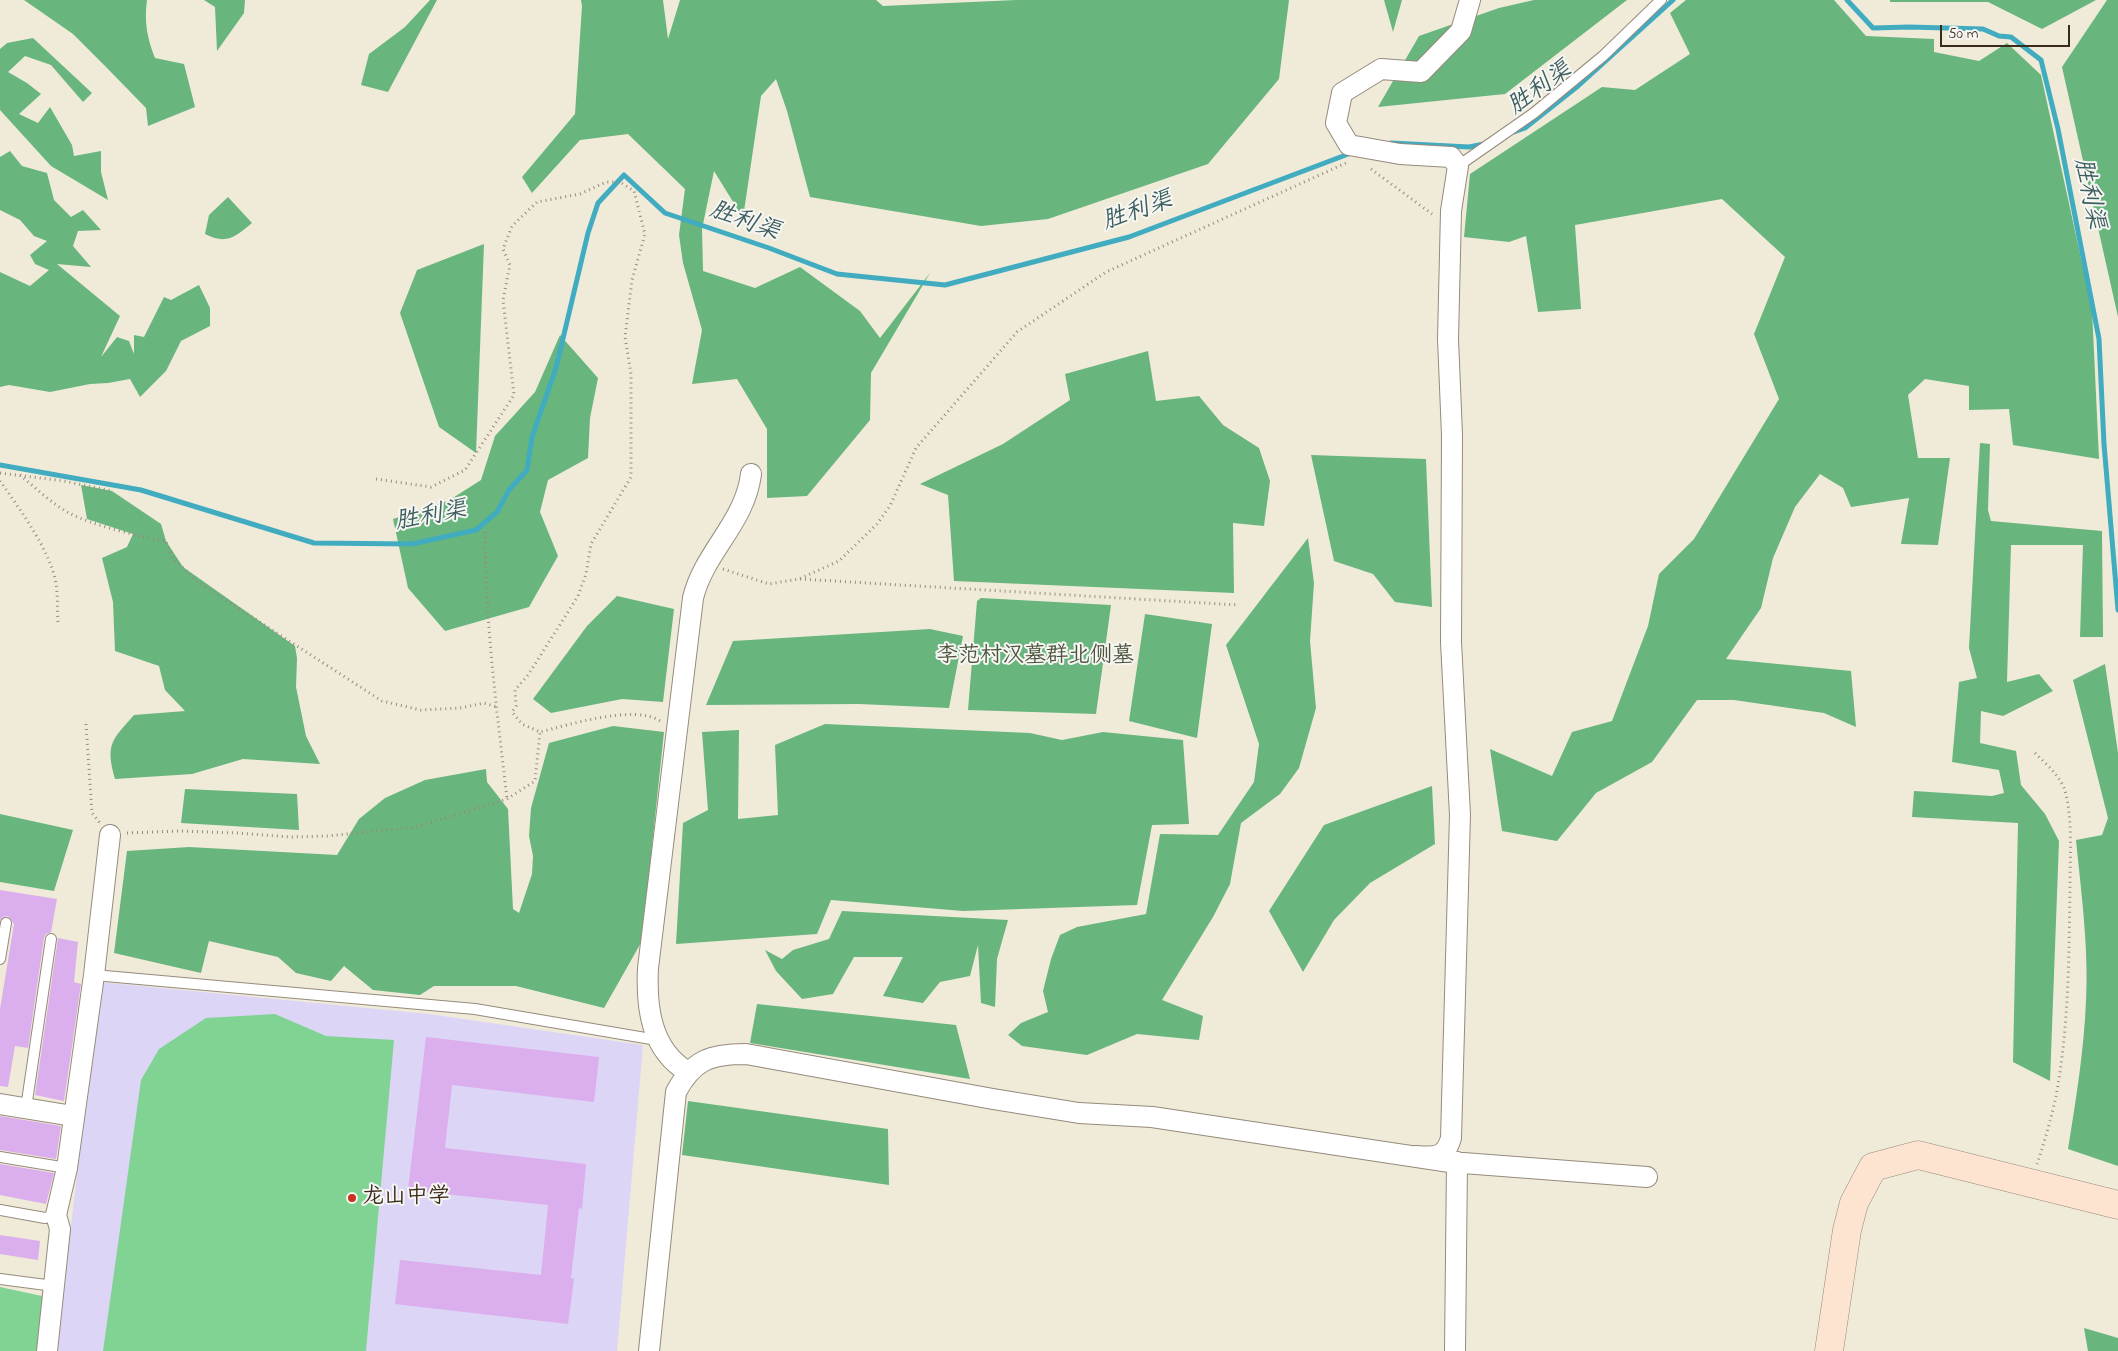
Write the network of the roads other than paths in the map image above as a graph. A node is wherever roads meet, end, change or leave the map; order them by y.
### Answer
1 (1470, 0) edge
2 (1661, 0) edge
3 (1458, 166) junction
4 (751, 474) dead end
5 (110, 835) road end
6 (6, 922) dead end
7 (51, 939) dead end
8 (0, 960) edge
9 (94, 976) junction
10 (657, 1040) junction
11 (688, 1072) junction
12 (0, 1104) edge
13 (26, 1108) junction
14 (73, 1116) junction
15 (0, 1156) edge
16 (1415, 1156) junction
17 (1457, 1162) junction
18 (67, 1168) junction
19 (1647, 1177) dead end
20 (2057, 1190) junction
21 (2118, 1205) edge
22 (0, 1210) edge
23 (56, 1215) junction
24 (2118, 1216) edge
25 (0, 1279) edge
26 (54, 1286) junction
27 (47, 1351) edge
28 (649, 1351) edge
29 (1455, 1351) edge
30 (1829, 1351) edge

1 - 3 street
2 - 3 lane
3 - 16 street
4 - 10 street
5 - 9 street
6 - 8 lane
7 - 13 lane
9 - 10 lane
9 - 14 street
10 - 11 street
11 - 16 street
11 - 28 street
12 - 13 street
13 - 14 street
14 - 18 street
15 - 18 lane
16 - 17 street
17 - 19 street
17 - 29 street
18 - 23 street
20 - 21 street
20 - 24 street
20 - 30 street
22 - 23 lane
23 - 26 street
25 - 26 lane
26 - 27 street

